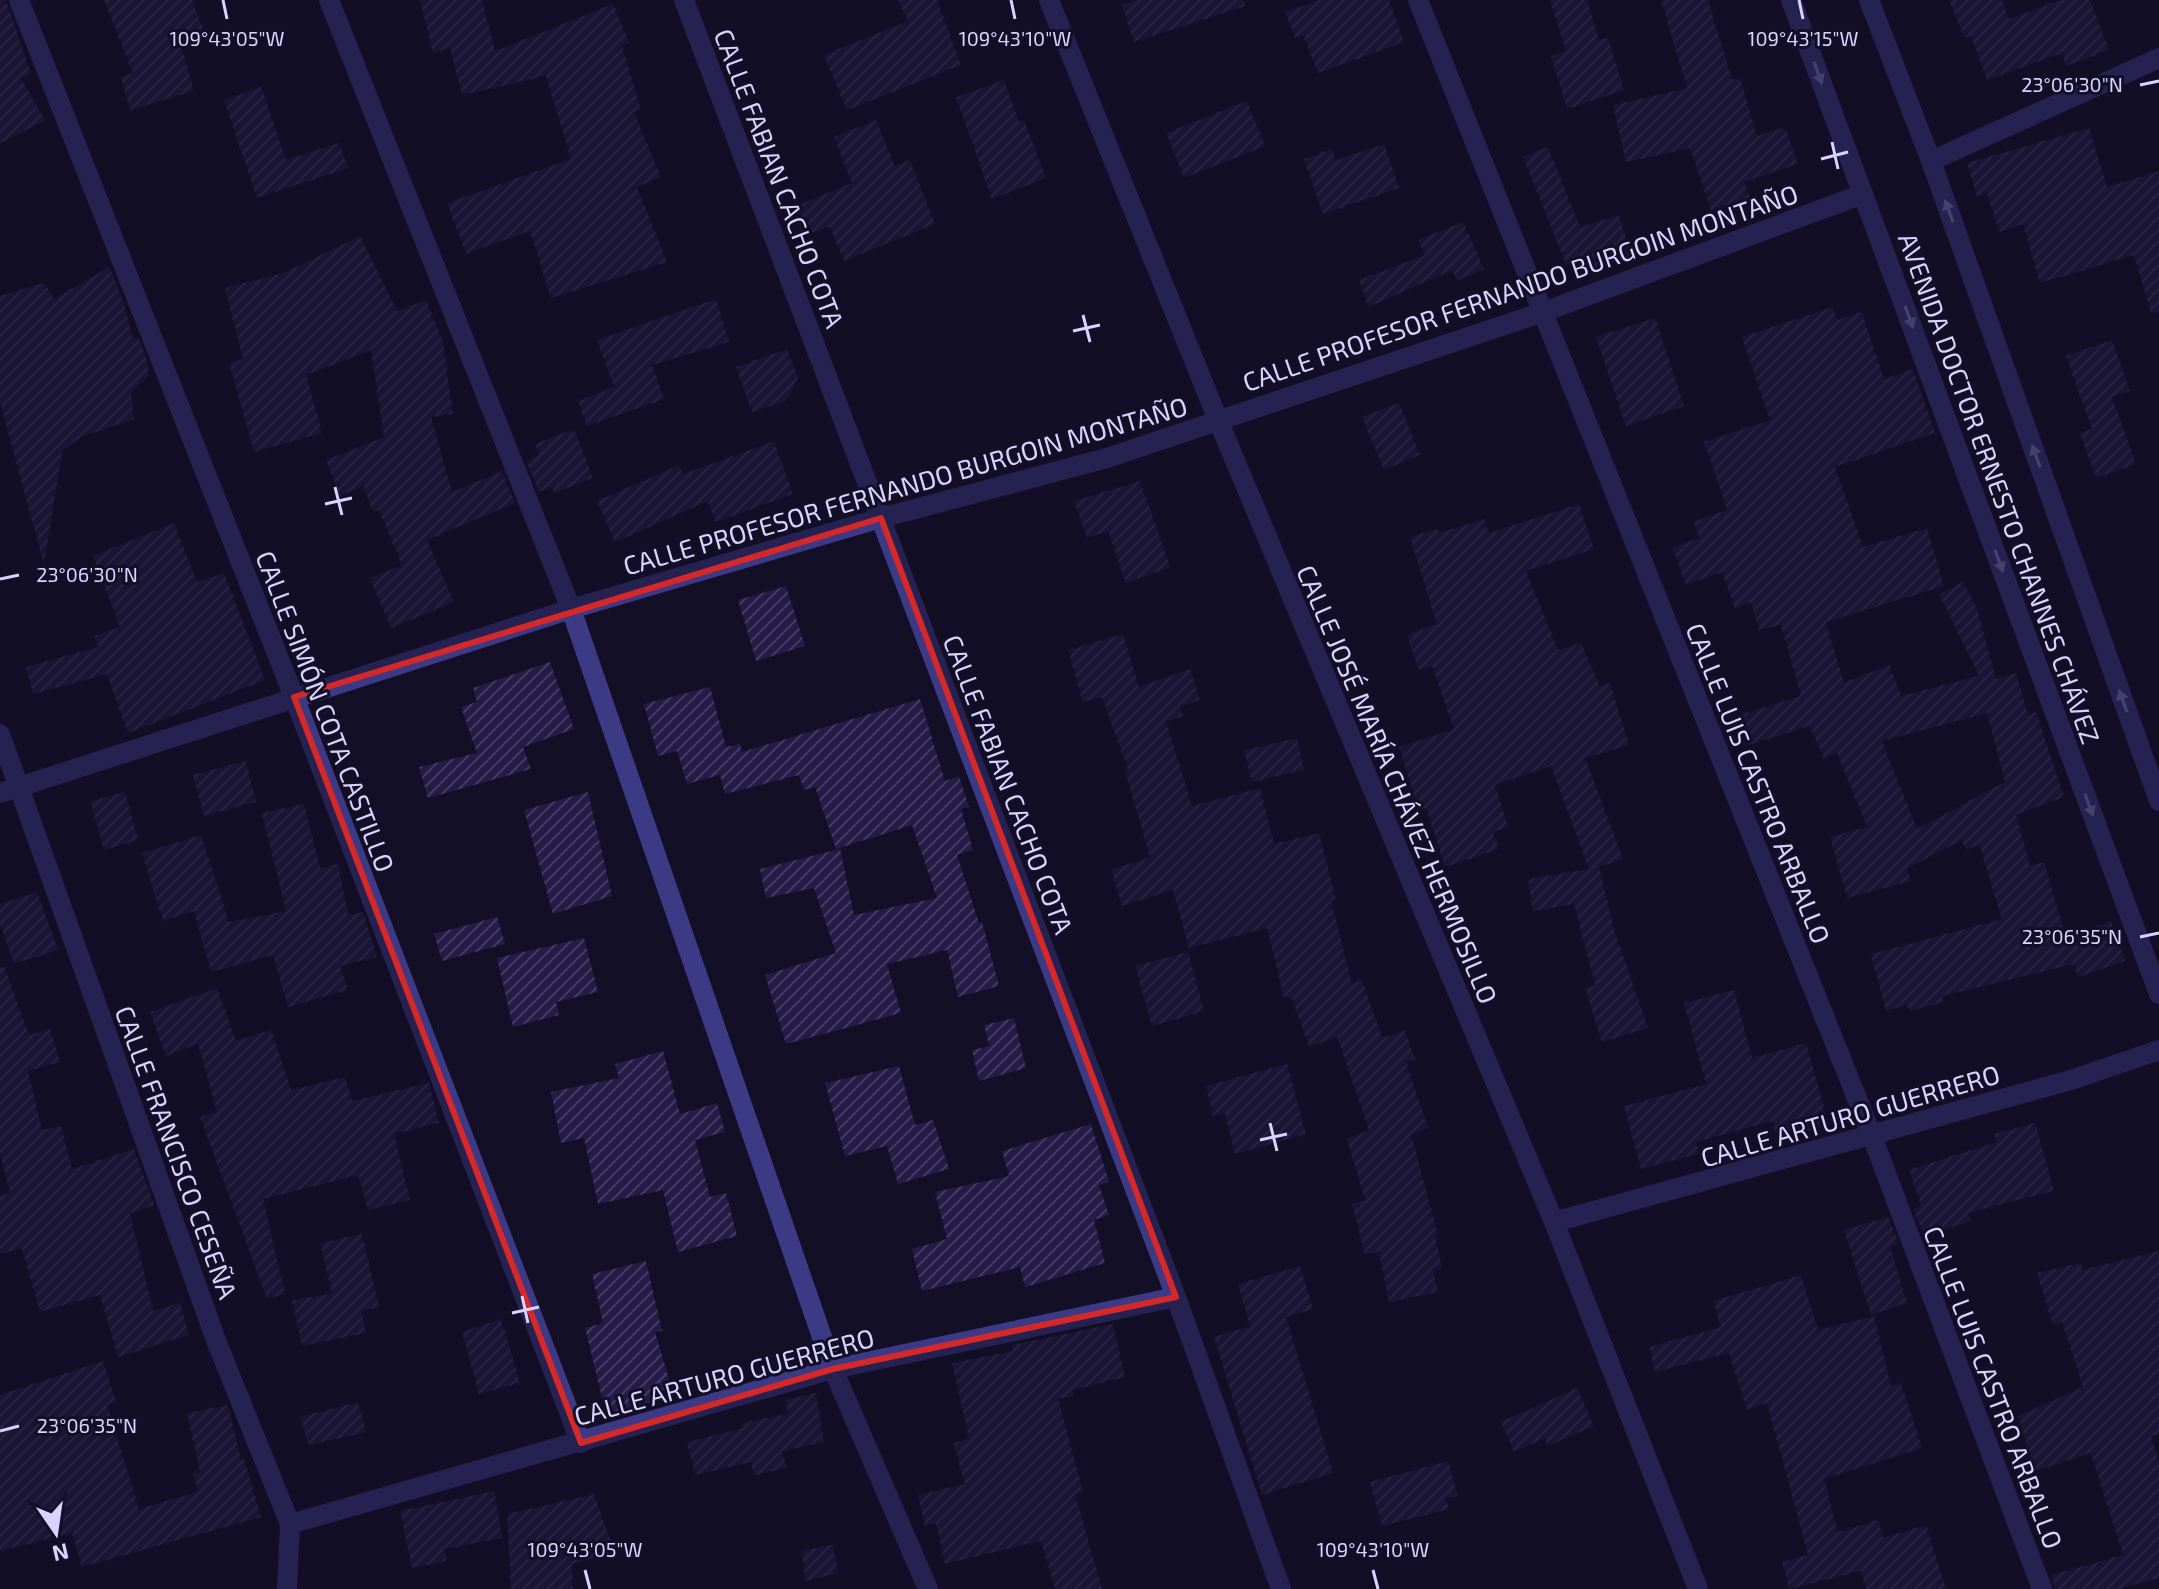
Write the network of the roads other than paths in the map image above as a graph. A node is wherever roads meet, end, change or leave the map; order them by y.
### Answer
1 (19, 0) edge
2 (329, 0) edge
3 (684, 0) edge
4 (1049, 0) edge
5 (1418, 0) edge
6 (1791, 0) edge
7 (1869, 0) edge
8 (2159, 58) edge
9 (1931, 161) junction
10 (1863, 194) junction
11 (1543, 312) junction
12 (1218, 420) junction
13 (881, 518) junction
14 (571, 609) junction
15 (294, 697) junction
16 (0, 734) edge
17 (10, 790) edge
18 (2159, 801) edge
19 (2159, 994) edge
20 (2159, 1050) edge
21 (1872, 1136) junction
22 (1554, 1222) junction
23 (1176, 1297) junction
24 (833, 1369) junction
25 (581, 1443) junction
26 (290, 1524) junction
27 (287, 1589) edge
28 (928, 1589) edge
29 (1281, 1589) edge
30 (1698, 1589) edge
31 (2042, 1589) edge

1 - 15 street, CALLE SIMÓN COTA CASTILLO
2 - 14 street
3 - 13 street, CALLE FABIAN CACHO COTA
4 - 12 street, CALLE JOSÉ MARÍA CHÁVEZ HERMOSILLO
5 - 11 street, CALLE LUIS CASTRO ARBALLO
6 -> 10 street, AVENIDA DOCTOR ERNESTO CHANNES CHÁVEZ
7 - 9 street, AVENIDA DOCTOR ERNESTO CHANNES CHÁVEZ
8 - 9 street
18 -> 9 street, AVENIDA DOCTOR ERNESTO CHANNES CHÁVEZ
10 - 11 street, CALLE PROFESOR FERNANDO BURGOIN MONTAÑO
10 -> 19 street, AVENIDA DOCTOR ERNESTO CHANNES CHÁVEZ
11 - 12 street, CALLE PROFESOR FERNANDO BURGOIN MONTAÑO
11 - 21 street, CALLE LUIS CASTRO ARBALLO
12 - 13 street, CALLE PROFESOR FERNANDO BURGOIN MONTAÑO
12 - 22 street, CALLE JOSÉ MARÍA CHÁVEZ HERMOSILLO
13 - 14 street, CALLE PROFESOR FERNANDO BURGOIN MONTAÑO
13 - 23 street, CALLE FABIAN CACHO COTA
14 - 15 street, CALLE PROFESOR FERNANDO BURGOIN MONTAÑO
14 - 24 street
15 - 17 street, CALLE PROFESOR FERNANDO BURGOIN MONTAÑO
15 - 25 street, CALLE SIMÓN COTA CASTILLO
16 - 17 street, CALLE FRANCISCO CESEÑA
17 - 26 street, CALLE FRANCISCO CESEÑA
20 - 21 street, CALLE ARTURO GUERRERO
21 - 22 street, CALLE ARTURO GUERRERO
21 - 31 street, CALLE LUIS CASTRO ARBALLO
22 - 30 street, CALLE JOSÉ MARÍA CHÁVEZ HERMOSILLO
23 - 24 street, CALLE ARTURO GUERRERO
23 - 29 street, CALLE FABIAN CACHO COTA
24 - 25 street, CALLE ARTURO GUERRERO
24 - 28 street
25 - 26 street, CALLE ARTURO GUERRERO
26 - 27 street, CALLE FRANCISCO CESEÑA

